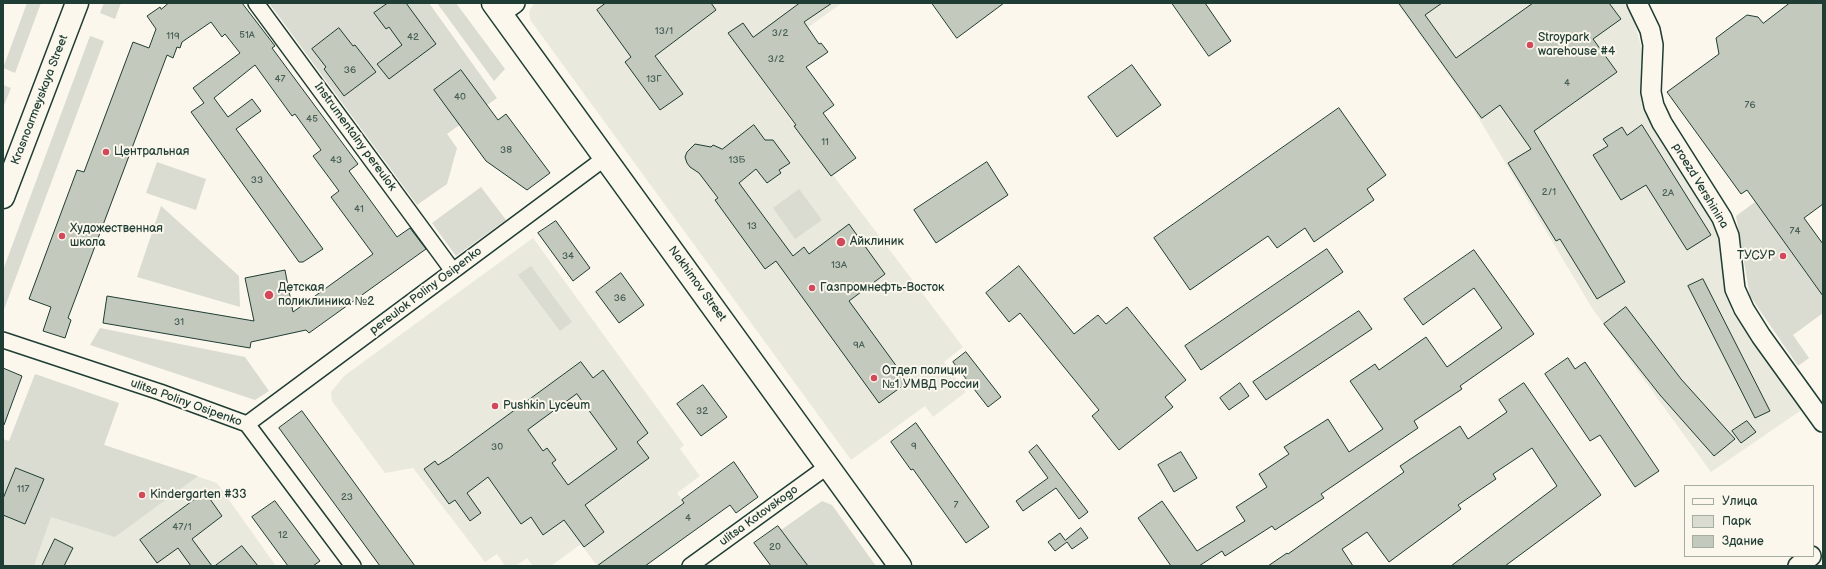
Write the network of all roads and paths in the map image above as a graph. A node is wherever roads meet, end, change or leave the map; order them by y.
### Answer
1 (77, 3) edge
2 (256, 3) edge
3 (1637, 3) edge
4 (503, 6) edge
5 (605, 158) junction
6 (3, 197) edge
7 (453, 271) junction
8 (3, 340) edge
9 (1823, 422) edge
10 (247, 424) junction
11 (828, 466) junction
12 (1823, 548) edge
13 (1814, 554) edge
14 (1809, 557) edge
15 (353, 566) edge
16 (690, 566) edge
17 (900, 566) edge
18 (1798, 566) edge

1 - 6 main road, Krasnoarmeyskaya Street
2 - 7 street, Instrumentalny pereulok
3 - 9 street, proezd Vershinina
4 - 5 main road, Nakhimov Street
5 - 7 street, pereulok Poliny Osipenko
5 - 11 main road, Nakhimov Street
7 - 10 street, pereulok Poliny Osipenko
8 - 10 street, ulitsa Poliny Osipenko
10 - 15 street, ulitsa Poliny Osipenko
11 - 16 street, ulitsa Kotovskogo
11 - 17 main road, Nakhimov Street
12 - 13 street
14 - 18 street

